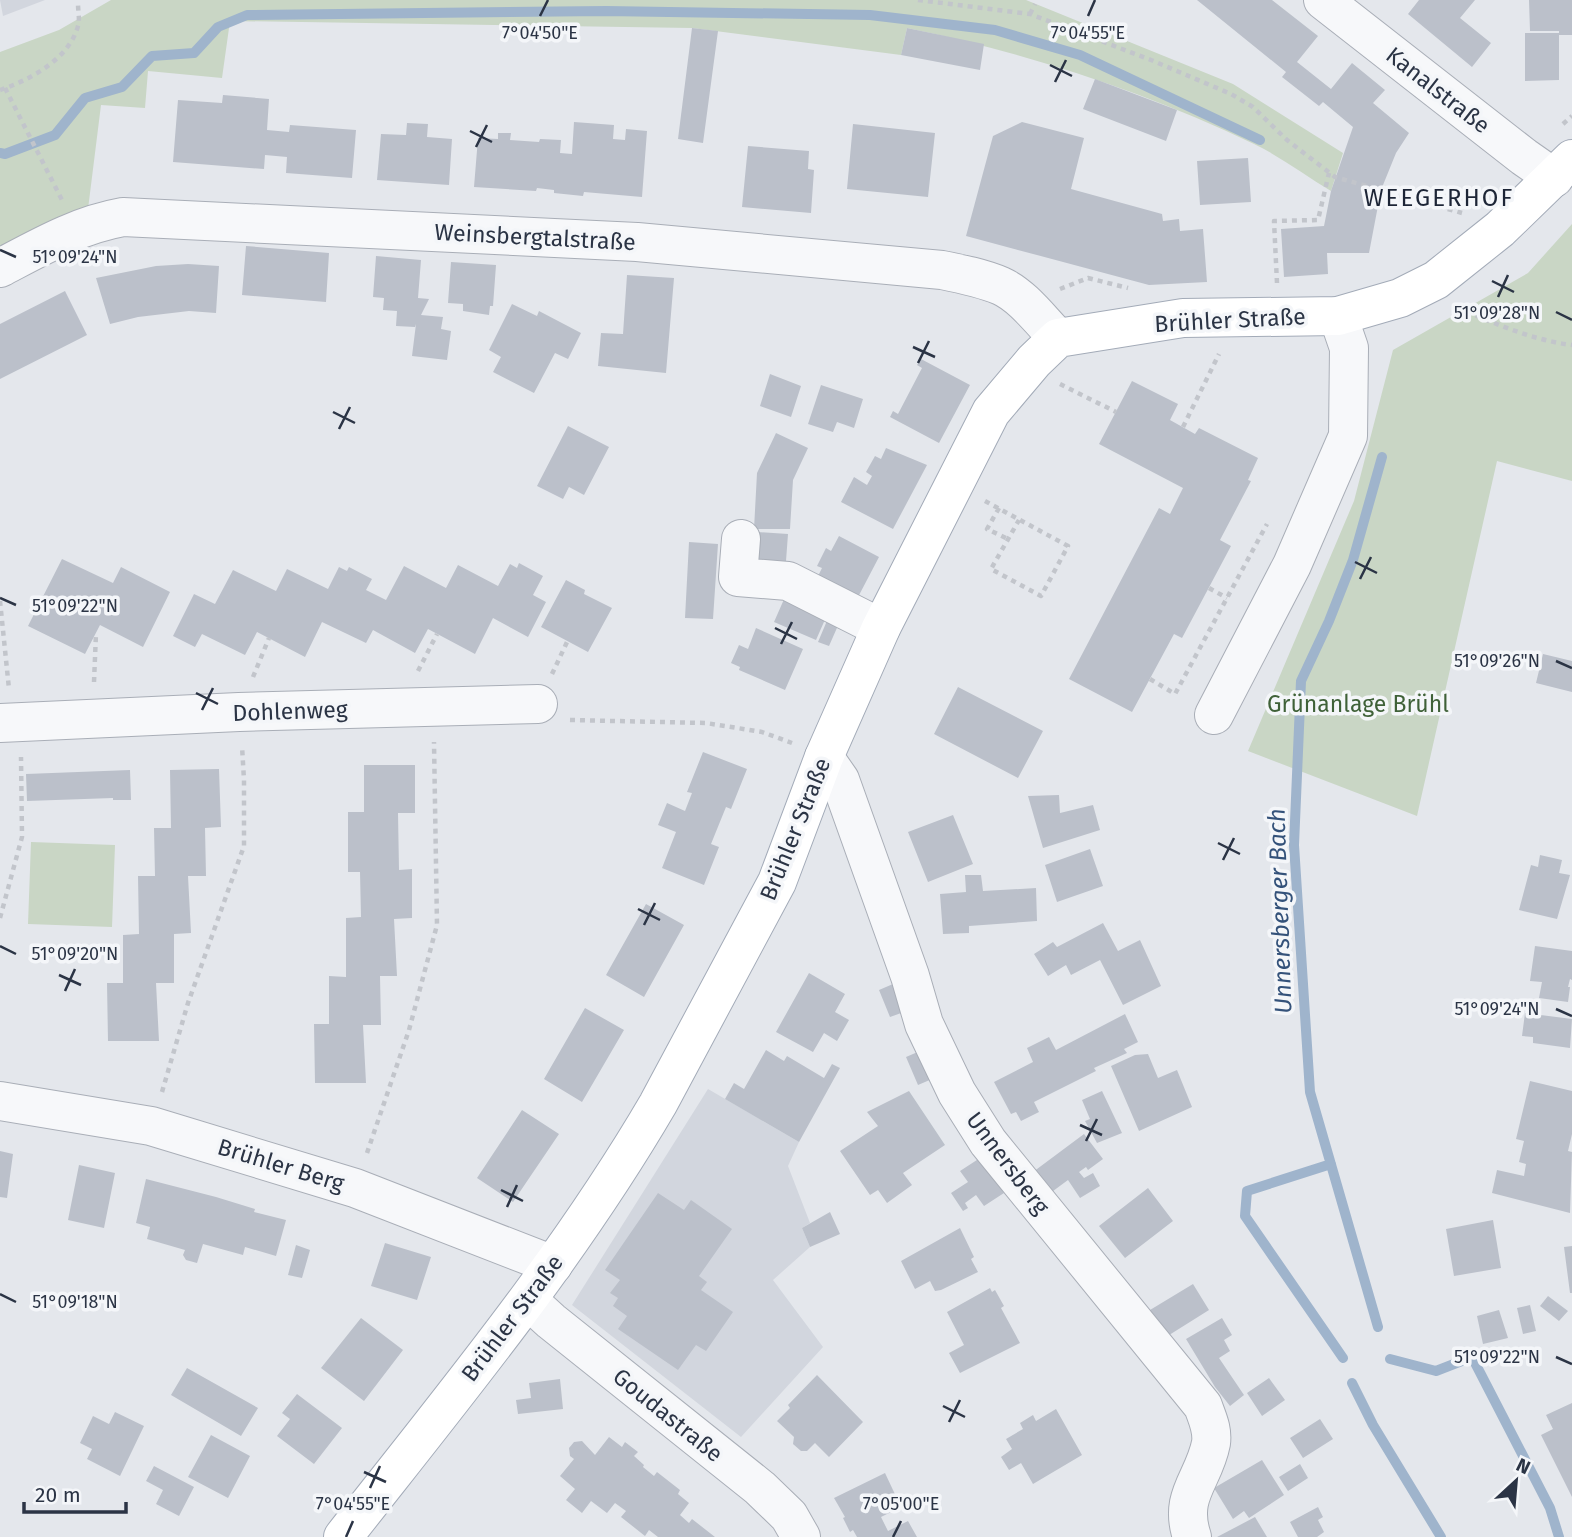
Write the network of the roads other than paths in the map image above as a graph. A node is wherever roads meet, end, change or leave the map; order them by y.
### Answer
1 (1322, 0) edge
2 (1563, 169) edge
3 (0, 268) edge
4 (1338, 316) junction
5 (1058, 338) junction
6 (741, 539) dead end
7 (881, 628) junction
8 (538, 704) road end
9 (1214, 715) dead end
10 (0, 723) edge
11 (812, 752) junction
12 (0, 1101) edge
13 (553, 1265) junction
14 (528, 1300) junction
15 (343, 1537) edge
16 (801, 1537) edge
17 (1192, 1537) edge

1 - 2 street, Kanalstraße
2 - 4 main road, Brühler Straße
3 - 5 street, Weinsbergtalstraße
4 - 5 main road, Brühler Straße
4 - 9 street, Brühler Straße
5 - 7 main road, Brühler Straße
6 - 7 street
7 - 11 main road, Brühler Straße
8 - 10 street, Dohlenweg
11 - 13 main road, Brühler Straße
11 - 17 street, Unnersberg
12 - 13 street, Brühler Berg
13 - 14 main road, Brühler Straße
14 - 15 main road, Brühler Straße
14 - 16 street, Goudastraße

